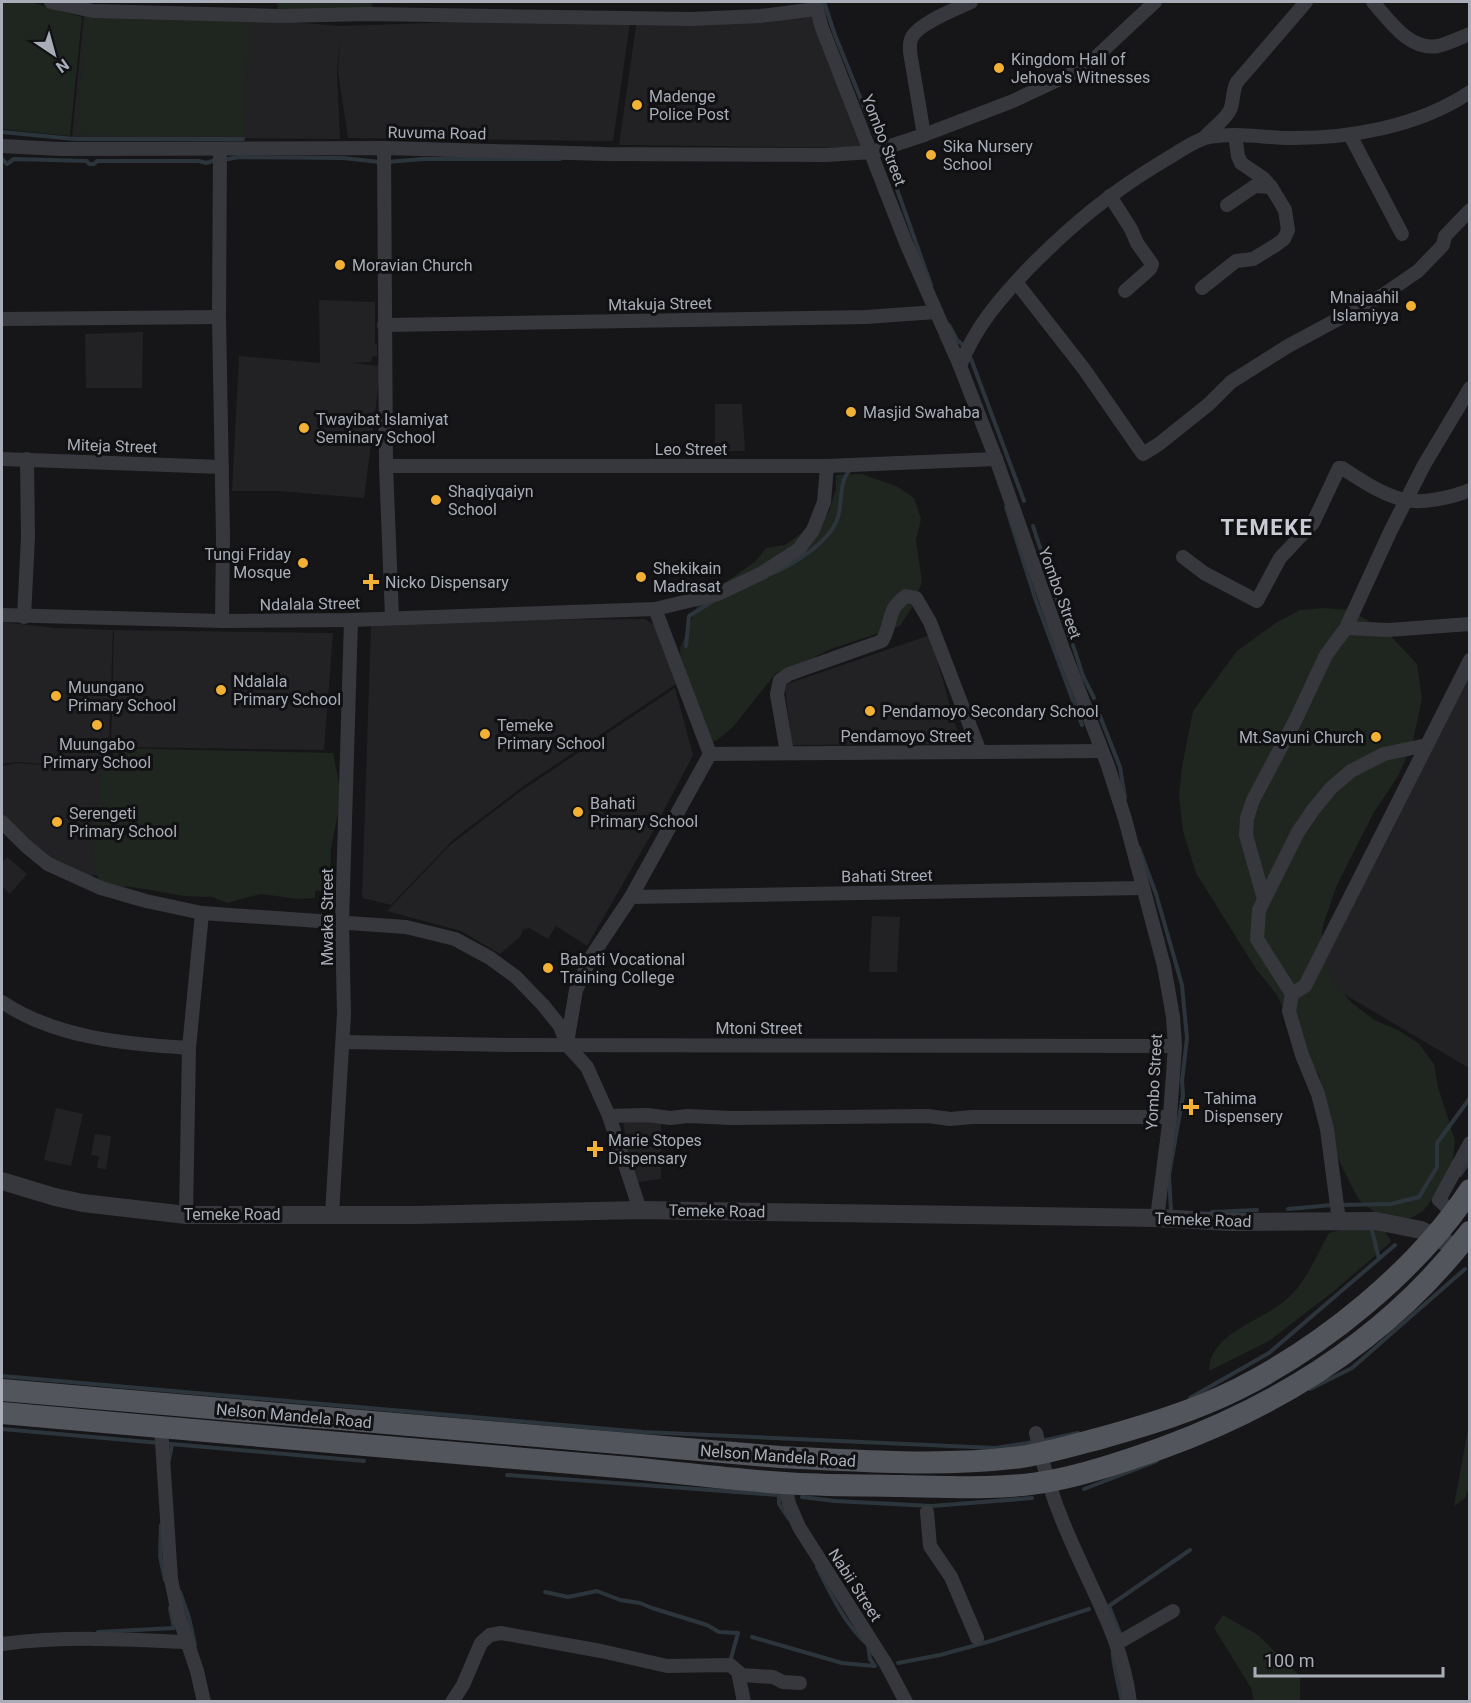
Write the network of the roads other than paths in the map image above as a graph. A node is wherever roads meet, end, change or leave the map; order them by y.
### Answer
1 (51, 2) edge
2 (280, 2) edge
3 (971, 2) edge
4 (1155, 2) edge
5 (1306, 2) edge
6 (1373, 2) edge
7 (816, 5) edge
8 (368, 8) edge
9 (280, 16) junction
10 (1470, 34) edge
11 (1470, 92) edge
12 (924, 135) junction
13 (1235, 135) junction
14 (1350, 135) junction
15 (1204, 138) junction
16 (2, 146) edge
17 (384, 148) junction
18 (220, 149) junction
19 (872, 152) junction
20 (1271, 187) junction
21 (1110, 196) junction
22 (1227, 204) dead end
23 (1470, 210) edge
24 (1401, 234) dead end
25 (1016, 282) junction
26 (1202, 288) dead end
27 (1125, 291) dead end
28 (936, 312) junction
29 (219, 317) junction
30 (2, 320) edge
31 (384, 325) junction
32 (960, 366) junction
33 (1470, 388) edge
34 (2, 459) edge
35 (27, 459) junction
36 (996, 459) junction
37 (827, 465) junction
38 (386, 466) junction
39 (222, 467) junction
40 (1470, 490) edge
41 (1406, 500) junction
42 (1183, 556) dead end
43 (655, 609) junction
44 (2, 615) edge
45 (24, 617) junction
46 (392, 617) junction
47 (351, 620) junction
48 (222, 621) junction
49 (1470, 624) edge
50 (1346, 628) junction
51 (1470, 660) edge
52 (1427, 745) junction
53 (1102, 750) junction
54 (980, 752) junction
55 (710, 753) junction
56 (787, 753) junction
57 (2, 822) edge
58 (1143, 888) junction
59 (631, 897) junction
60 (1264, 899) junction
61 (202, 913) junction
62 (342, 922) junction
63 (1292, 994) junction
64 (2, 1002) edge
65 (343, 1042) junction
66 (567, 1045) junction
67 (1175, 1046) junction
68 (189, 1048) junction
69 (609, 1116) junction
70 (1170, 1117) junction
71 (1470, 1143) edge
72 (2, 1180) edge
73 (1470, 1190) edge
74 (640, 1210) junction
75 (332, 1214) junction
76 (1454, 1214) junction
77 (186, 1215) junction
78 (1157, 1218) junction
79 (1339, 1221) junction
80 (1435, 1237) junction
81 (1465, 1245) edge
82 (2, 1390) edge
83 (2, 1413) edge
84 (161, 1428) junction
85 (1039, 1444) junction
86 (1049, 1481) junction
87 (785, 1483) junction
88 (927, 1512) dead end
89 (1173, 1611) dead end
90 (977, 1638) dead end
91 (1115, 1640) junction
92 (186, 1642) junction
93 (2, 1644) edge
94 (738, 1672) junction
95 (800, 1683) dead end
96 (204, 1701) edge
97 (452, 1701) edge
98 (744, 1701) edge
99 (906, 1701) edge
100 (1130, 1701) edge

1 - 9 street
2 - 9 street
3 - 12 street
4 - 12 street, Ruvuma Road
5 - 15 street
6 - 10 street
7 - 8 street
7 - 19 street, Yombo Street
8 - 9 street
11 - 14 street
12 - 19 street, Ruvuma Road
13 - 14 street
13 - 15 street
13 - 20 street
14 - 24 street
15 - 21 street
16 - 18 street, Ruvuma Road
17 - 18 street, Ruvuma Road
17 - 19 street, Ruvuma Road
17 - 31 street
18 - 29 street
19 - 28 street, Yombo Street
20 - 22 street
20 - 26 street
21 - 25 street
21 - 27 street
23 - 25 street
25 - 32 street
28 - 31 street, Mtakuja Street
28 - 32 street, Yombo Street
29 - 30 street
29 - 39 street
31 - 38 street
32 - 36 street, Yombo Street
33 - 41 street
34 - 35 street, Miteja Street
35 - 39 street, Miteja Street
35 - 45 street
36 - 37 street, Leo Street
36 - 53 street, Yombo Street
37 - 38 street, Leo Street
37 - 43 street, Ndalala Street
38 - 46 street
39 - 48 street
40 - 41 street
41 - 42 street
41 - 50 street
43 - 46 street, Ndalala Street
43 - 55 street
44 - 45 street, Ndalala Street
45 - 48 street, Ndalala Street
46 - 47 street, Ndalala Street
47 - 48 street, Ndalala Street
47 - 62 street, Mwaka Street
49 - 50 street
50 - 60 street
51 - 52 street
52 - 60 street
52 - 63 street
53 - 54 street, Pendamoyo Street
53 - 58 street, Yombo Street
54 - 56 street, Pendamoyo Street
54 - 56 street
55 - 56 street, Pendamoyo Street
55 - 59 street
57 - 61 street
58 - 59 street, Bahati Street
58 - 67 street, Yombo Street
59 - 66 street
60 - 63 street
61 - 62 street
61 - 68 street
62 - 65 street, Mwaka Street
62 - 66 street
63 - 79 street
64 - 68 street
65 - 66 street, Mtoni Street
65 - 75 street, Mwaka Street
66 - 67 street, Mtoni Street
66 - 69 street
67 - 70 street, Yombo Street
68 - 77 street
69 - 70 street
69 - 74 street
70 - 78 street, Yombo Street
71 - 76 street
72 - 77 street, Temeke Road
73 - 76 main road, Nelson Mandela Road
74 - 75 street, Temeke Road
74 - 78 street, Temeke Road
75 - 77 street, Temeke Road
76 - 80 main road, Nelson Mandela Road
78 - 79 street, Temeke Road
79 - 80 street, Temeke Road
80 - 81 street, Temeke Road
80 - 85 main road, Nelson Mandela Road
81 - 86 main road, Nelson Mandela Road
82 - 85 main road, Nelson Mandela Road
83 - 84 main road, Nelson Mandela Road
84 - 87 main road, Nelson Mandela Road
84 - 92 street
85 - 86 street
86 - 87 main road, Nelson Mandela Road
86 - 91 street
87 - 99 street, Nabii Street
88 - 90 street
89 - 91 street
91 - 100 street
92 - 93 street
92 - 96 street
94 - 95 street
94 - 97 street
94 - 98 street

